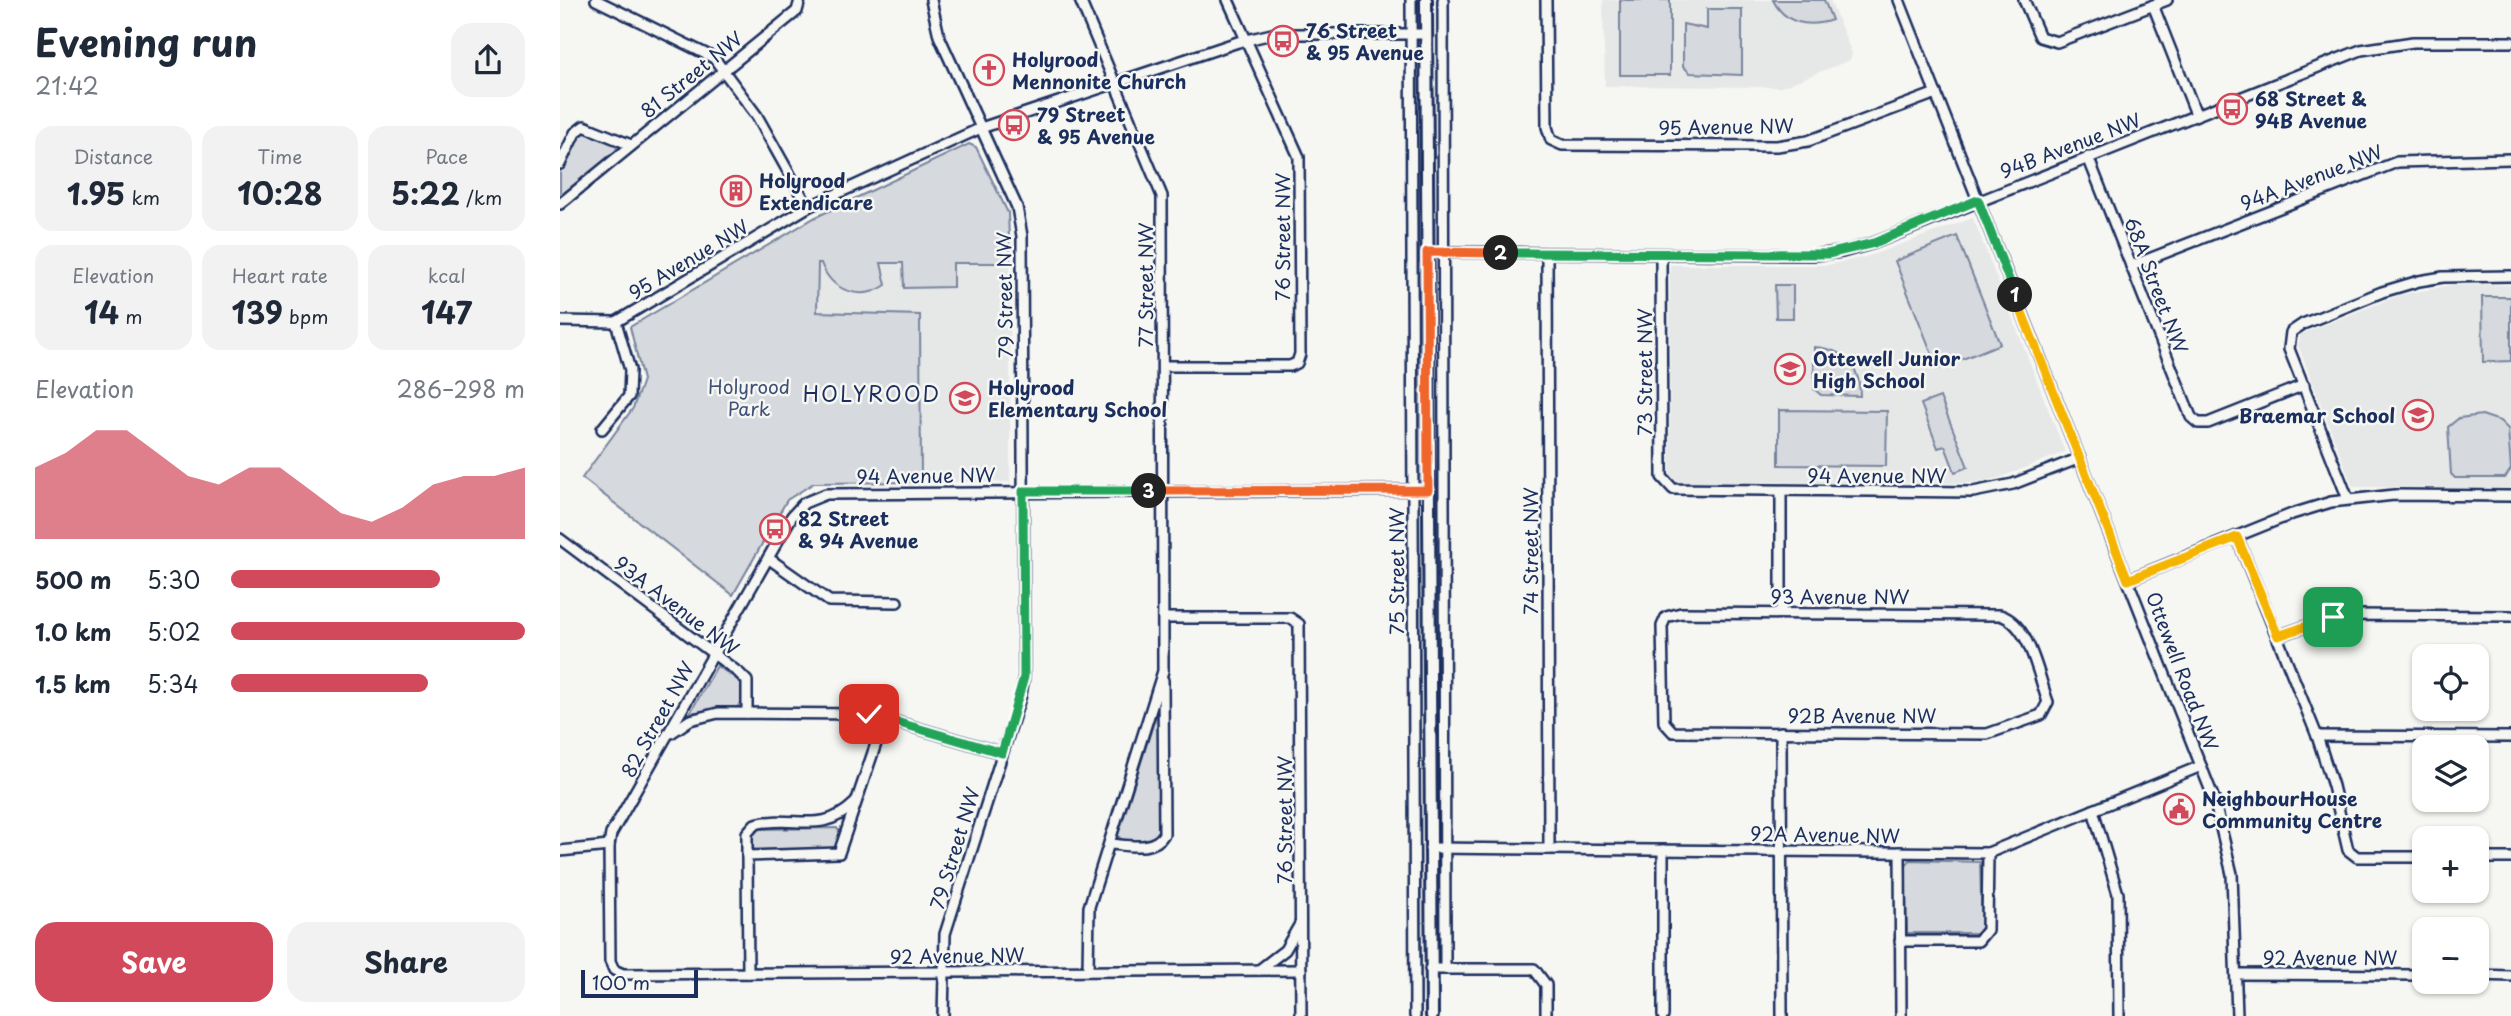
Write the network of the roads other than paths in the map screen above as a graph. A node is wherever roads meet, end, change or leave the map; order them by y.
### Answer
1 (596, 0) edge
2 (800, 0) edge
3 (931, 0) edge
4 (1080, 0) edge
5 (1228, 0) edge
6 (1411, 0) edge
7 (1426, 0) edge
8 (1443, 0) edge
9 (1546, 0) edge
10 (1899, 0) edge
11 (2024, 0) edge
12 (2167, 0) edge
13 (2153, 5) junction
14 (1411, 34) junction
15 (1426, 34) junction
16 (1246, 40) junction
17 (2511, 42) edge
18 (722, 70) junction
19 (1115, 83) junction
20 (1937, 93) junction
21 (2196, 114) junction
22 (981, 128) junction
23 (631, 145) junction
24 (2088, 156) junction
25 (2511, 159) edge
26 (560, 164) edge
27 (1978, 200) junction
28 (560, 204) edge
29 (808, 207) junction
30 (1427, 252) junction
31 (1444, 252) junction
32 (1548, 253) junction
33 (1661, 255) junction
34 (2131, 266) junction
35 (2511, 276) edge
36 (560, 321) edge
37 (616, 322) junction
38 (1163, 366) junction
39 (2304, 385) junction
40 (602, 429) dead end
41 (2080, 458) junction
42 (1669, 488) joint
43 (1413, 490) junction
44 (1428, 490) junction
45 (1023, 491) junction
46 (1163, 491) junction
47 (1781, 492) junction
48 (2511, 496) edge
49 (2348, 499) junction
50 (804, 503) joint
51 (2237, 537) junction
52 (560, 539) edge
53 (768, 558) junction
54 (2128, 580) junction
55 (897, 601) dead end
56 (1781, 614) junction
57 (2511, 616) edge
58 (1163, 618) junction
59 (2278, 636) junction
60 (712, 655) junction
61 (1163, 671) junction
62 (2046, 710) joint
63 (747, 713) junction
64 (885, 717) junction
65 (1673, 732) joint
66 (1781, 732) junction
67 (668, 735) junction
68 (2317, 736) junction
69 (2511, 737) edge
70 (1002, 753) junction
71 (2201, 766) junction
72 (858, 799) junction
73 (2093, 810) junction
74 (1110, 844) junction
75 (609, 846) junction
76 (1430, 848) junction
77 (1446, 848) junction
78 (1549, 849) junction
79 (1663, 850) junction
80 (560, 851) edge
81 (1782, 851) junction
82 (1900, 852) junction
83 (1988, 853) junction
84 (747, 856) junction
85 (2412, 856) edge
86 (2489, 858) edge
87 (2511, 858) edge
88 (1301, 923) junction
89 (1900, 942) junction
90 (1430, 969) junction
91 (1445, 969) junction
92 (614, 970) joint
93 (1259, 970) junction
94 (1301, 970) junction
95 (1088, 971) junction
96 (943, 972) junction
97 (748, 973) junction
98 (2237, 974) junction
99 (2412, 975) edge
100 (2489, 975) edge
101 (2511, 976) edge
102 (1430, 1014) edge
103 (943, 1016) edge
104 (1301, 1016) edge
105 (1415, 1016) edge
106 (1546, 1016) edge
107 (1663, 1016) edge
108 (1783, 1016) edge
109 (1901, 1016) edge
110 (2119, 1016) edge
111 (2237, 1016) edge

1 - 18 street
2 - 18 street, 81 Street NW
3 - 22 street, 79 Street NW
4 - 19 street, 77 Street NW
5 - 16 street, 76 Street NW
6 - 14 street, 75 Street NW
7 - 15 main road, 75 Street NW
8 - 31 street
9 - 20 street, 95 Avenue NW
10 - 20 street, Ottewell Road NW
11 - 13 street
12 - 13 street
13 - 21 street
14 - 15 street, 95 Avenue NW
14 - 16 street, 95 Avenue NW
14 - 43 street, 75 Street NW
15 - 30 main road, 75 Street NW
16 - 19 street, 95 Avenue NW
16 - 38 street, 76 Street NW
17 - 21 street, 94B Avenue NW
18 - 23 street, 81 Street NW
18 - 29 street
19 - 22 street, 95 Avenue NW
19 - 38 street, 77 Street NW
20 - 27 street, Ottewell Road NW
21 - 24 street, 94B Avenue NW
22 - 29 street, 95 Avenue NW
22 - 45 street, 79 Street NW
23 - 26 street
23 - 28 street, 81 Street NW
24 - 27 street, 94B Avenue NW
24 - 34 street, 68A Street NW
25 - 34 street, 94A Avenue NW
27 - 33 street, 94B Avenue NW
27 - 41 street, Ottewell Road NW
29 - 37 street, 95 Avenue NW
30 - 31 street, 94B Avenue NW
30 - 44 main road, 75 Street NW
31 - 32 street, 94B Avenue NW
31 - 77 street
32 - 33 street, 94B Avenue NW
32 - 78 street, 74 Street NW
33 - 42 street, 73 Street NW
34 - 39 street, 68A Street NW
35 - 39 street
36 - 37 street, 95 Avenue NW
37 - 40 street
38 - 46 street, 77 Street NW
39 - 49 street
41 - 47 street, 94 Avenue NW
41 - 54 street, Ottewell Road NW
42 - 47 street, 94 Avenue NW
43 - 44 street, 94 Avenue NW
43 - 46 street, 94 Avenue NW
43 - 105 street, 75 Street NW
44 - 76 main road, 75 Street NW
45 - 46 street, 94 Avenue NW
45 - 50 street, 94 Avenue NW
45 - 70 street, 79 Street NW
46 - 58 street, 77 Street NW
47 - 56 street
48 - 49 street
49 - 51 street
50 - 53 street, 82 Street NW
51 - 54 street
51 - 59 street
52 - 60 street, 93A Avenue NW
53 - 55 street
53 - 60 street, 82 Street NW
54 - 71 street, Ottewell Road NW
56 - 62 street, 93 Avenue NW
56 - 65 street, 93 Avenue NW
57 - 59 street
58 - 61 street, 77 Street NW
58 - 88 street, 76 Street NW
59 - 68 street
60 - 63 street, 93A Avenue NW
60 - 67 street, 82 Street NW
61 - 74 street, 77 Street NW
61 - 74 street, 77 Street NW
62 - 66 street, 92B Avenue NW
63 - 64 street
63 - 67 street
64 - 70 street
64 - 72 street
65 - 66 street, 92B Avenue NW
66 - 81 street
67 - 75 street, 82 Street NW
68 - 69 street
68 - 85 street
70 - 96 street, 79 Street NW
71 - 73 street, 92A Avenue NW
71 - 98 street, Ottewell Road NW
72 - 84 street
72 - 84 street
73 - 83 street, 92A Avenue NW
73 - 110 street
74 - 95 street, 77 Street NW
75 - 80 street
75 - 92 street, 82 Street NW
76 - 77 street, 92A Avenue NW
76 - 90 main road, 75 Street NW
77 - 78 street, 92A Avenue NW
77 - 91 street
78 - 79 street, 92A Avenue NW
79 - 81 street, 92A Avenue NW
79 - 107 street
81 - 82 street, 92A Avenue NW
81 - 108 street
82 - 83 street, 92A Avenue NW
82 - 89 street
83 - 89 street
84 - 97 street
86 - 87 street
88 - 93 street
88 - 94 street, 76 Street NW
89 - 109 street
90 - 91 street
90 - 102 main road, 75 Street NW
91 - 106 street
92 - 97 street, 92 Avenue NW
93 - 94 street, 92 Avenue NW
93 - 95 street, 92 Avenue NW
94 - 104 street, 76 Street NW
95 - 96 street, 92 Avenue NW
96 - 97 street, 92 Avenue NW
96 - 103 street, 79 Street NW
98 - 99 street, 92 Avenue NW
98 - 111 street, Ottewell Road NW
100 - 101 street

